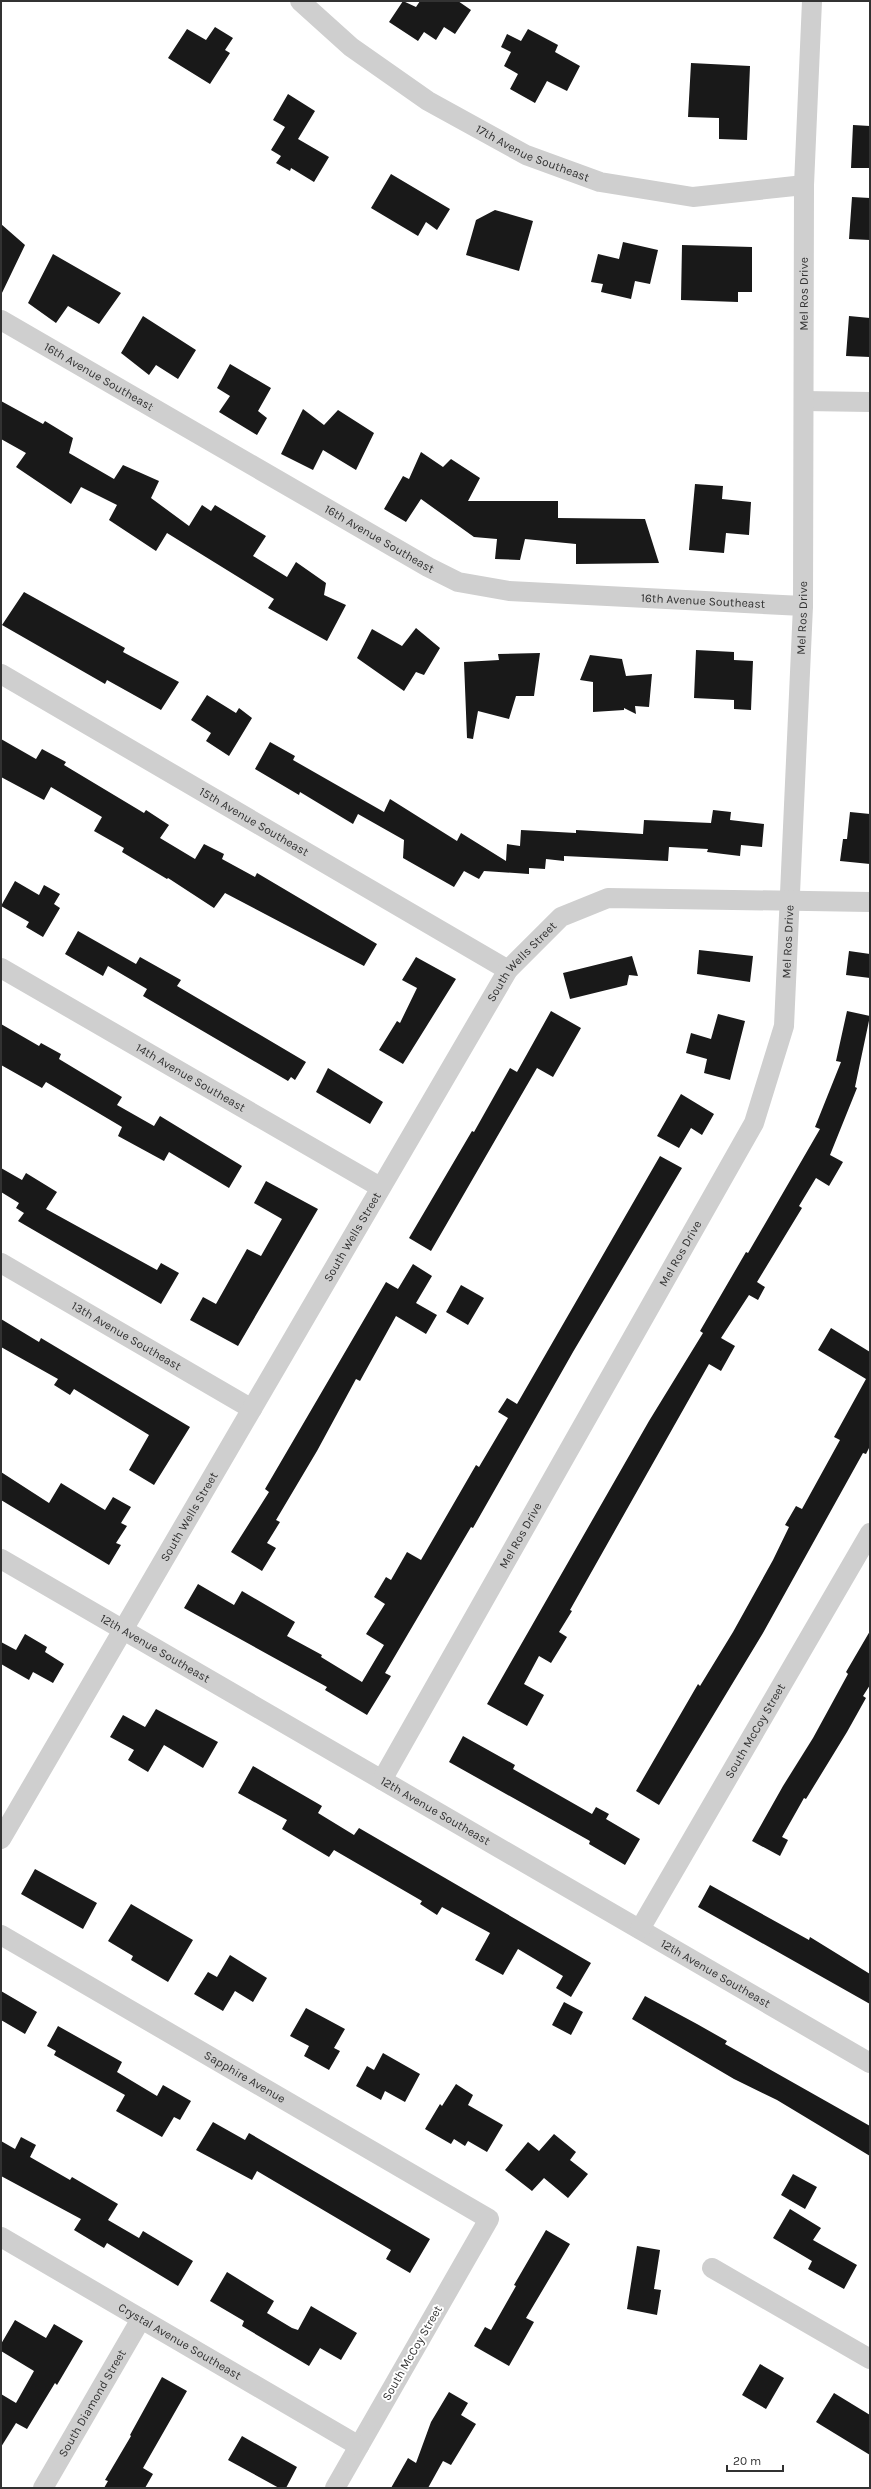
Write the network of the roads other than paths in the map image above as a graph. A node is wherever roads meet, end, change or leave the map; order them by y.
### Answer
1 (300, 1) edge
2 (812, 1) edge
3 (804, 185) junction
4 (1, 320) edge
5 (804, 401) junction
6 (870, 402) edge
7 (804, 606) junction
8 (1, 674) edge
9 (790, 900) junction
10 (870, 902) edge
11 (1, 968) edge
12 (508, 970) junction
13 (380, 1187) junction
14 (1, 1263) edge
15 (252, 1409) junction
16 (870, 1533) edge
17 (1, 1559) edge
18 (123, 1630) junction
19 (382, 1780) junction
20 (1, 1839) edge
21 (640, 1929) junction
22 (1, 1935) edge
23 (870, 2063) edge
24 (490, 2219) joint
25 (1, 2237) edge
26 (712, 2268) dead end
27 (141, 2319) junction
28 (870, 2359) edge
29 (359, 2446) junction
30 (43, 2488) edge
31 (335, 2488) edge

1 - 3 street, 17th Avenue Southeast
2 - 3 street, Mel Ros Drive
3 - 5 street, Mel Ros Drive
4 - 7 street, 16th Avenue Southeast
5 - 6 street
5 - 7 street, Mel Ros Drive
7 - 9 street, Mel Ros Drive
8 - 12 street, 15th Avenue Southeast
9 - 10 street, South Wells Street
9 - 12 street, South Wells Street
9 - 19 street, Mel Ros Drive
11 - 13 street, 14th Avenue Southeast
12 - 13 street, South Wells Street
13 - 15 street, South Wells Street
14 - 15 street, 13th Avenue Southeast
15 - 18 street, South Wells Street
16 - 21 street, South McCoy Street
17 - 18 street, 12th Avenue Southeast
18 - 19 street, 12th Avenue Southeast
18 - 20 street, South Wells Street
19 - 21 street, 12th Avenue Southeast
21 - 23 street, 12th Avenue Southeast
22 - 24 street, Sapphire Avenue
24 - 29 street, South McCoy Street
25 - 27 street, Crystal Avenue Southeast
26 - 28 street
27 - 29 street, Crystal Avenue Southeast
27 - 30 street, South Diamond Street
29 - 31 street, South McCoy Street

